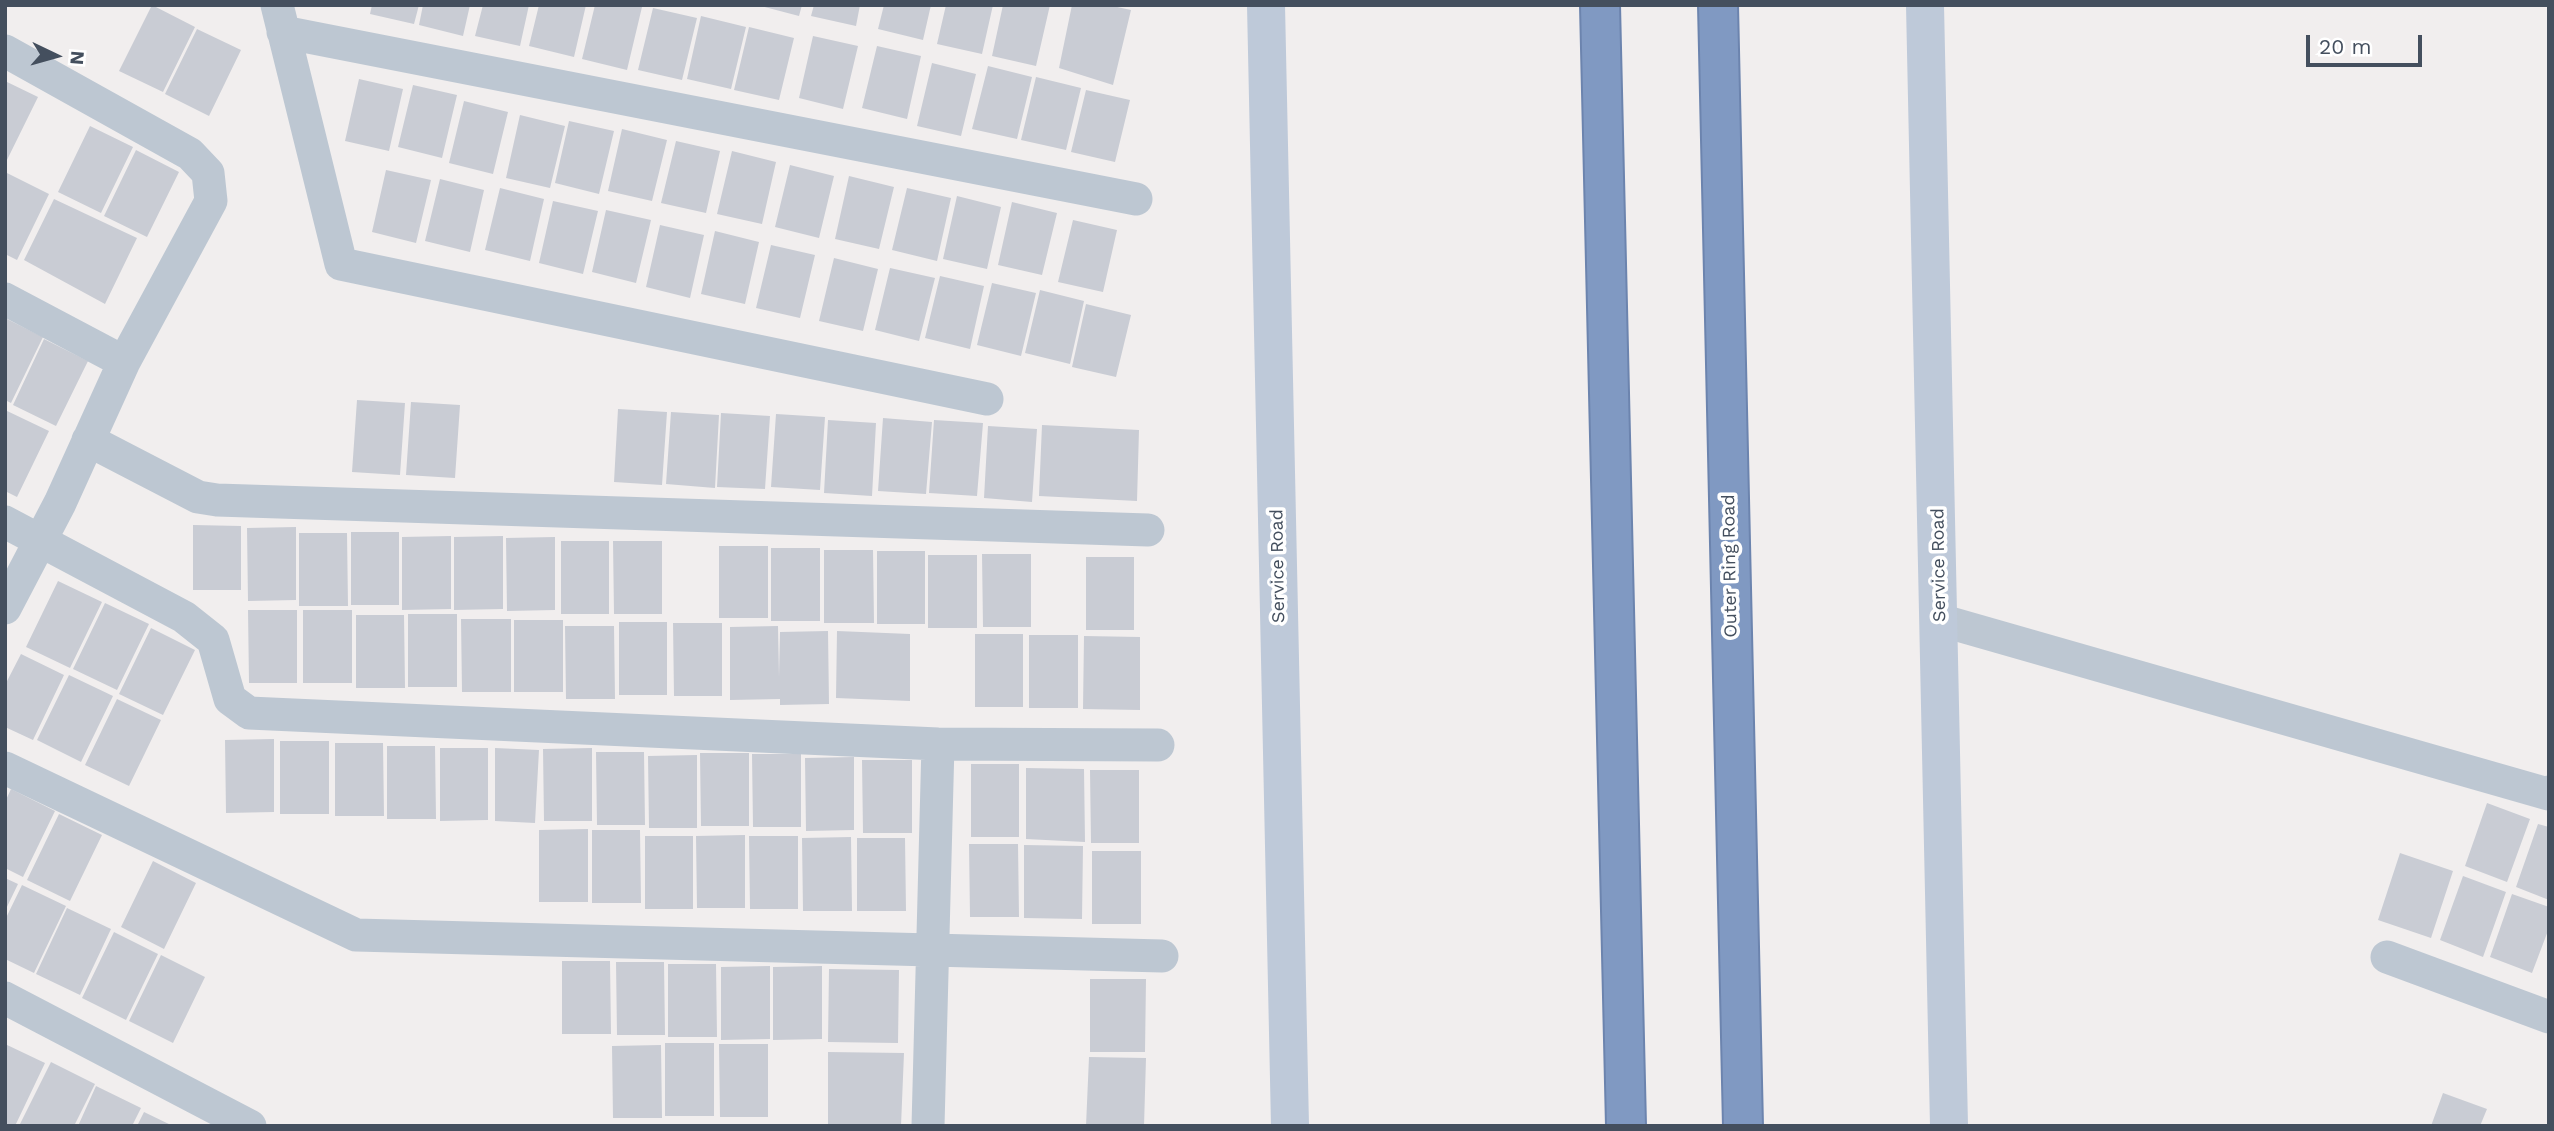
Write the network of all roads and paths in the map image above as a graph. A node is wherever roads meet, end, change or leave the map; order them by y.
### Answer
1 (1266, 5) edge
2 (1600, 5) edge
3 (1718, 5) edge
4 (1925, 5) edge
5 (280, 19) edge
6 (5, 51) edge
7 (1136, 199) dead end
8 (5, 299) edge
9 (124, 362) junction
10 (987, 398) dead end
11 (88, 440) junction
12 (5, 522) edge
13 (1148, 530) dead end
14 (41, 540) junction
15 (5, 608) edge
16 (1940, 620) junction
17 (938, 744) junction
18 (1158, 745) dead end
19 (5, 768) edge
20 (2548, 794) edge
21 (934, 950) junction
22 (1162, 956) dead end
23 (2387, 957) dead end
24 (5, 998) edge
25 (2549, 1017) edge
26 (250, 1126) edge
27 (928, 1126) edge
28 (1290, 1126) edge
29 (1626, 1126) edge
30 (1743, 1126) edge
31 (1949, 1126) edge

1 - 28 main road, Service Road
2 - 29 highway
3 - 30 highway, Outer Ring Road
4 - 16 main road, Service Road
5 - 7 street
5 - 10 street
6 - 9 street
8 - 9 street
9 - 11 street
11 - 13 street
11 - 14 street
12 - 14 street
14 - 15 street
14 - 17 street
16 - 20 street
16 - 31 main road, Service Road
17 - 18 street
17 - 21 street
19 - 21 street
21 - 22 street
21 - 27 street
23 - 25 street
24 - 26 street

